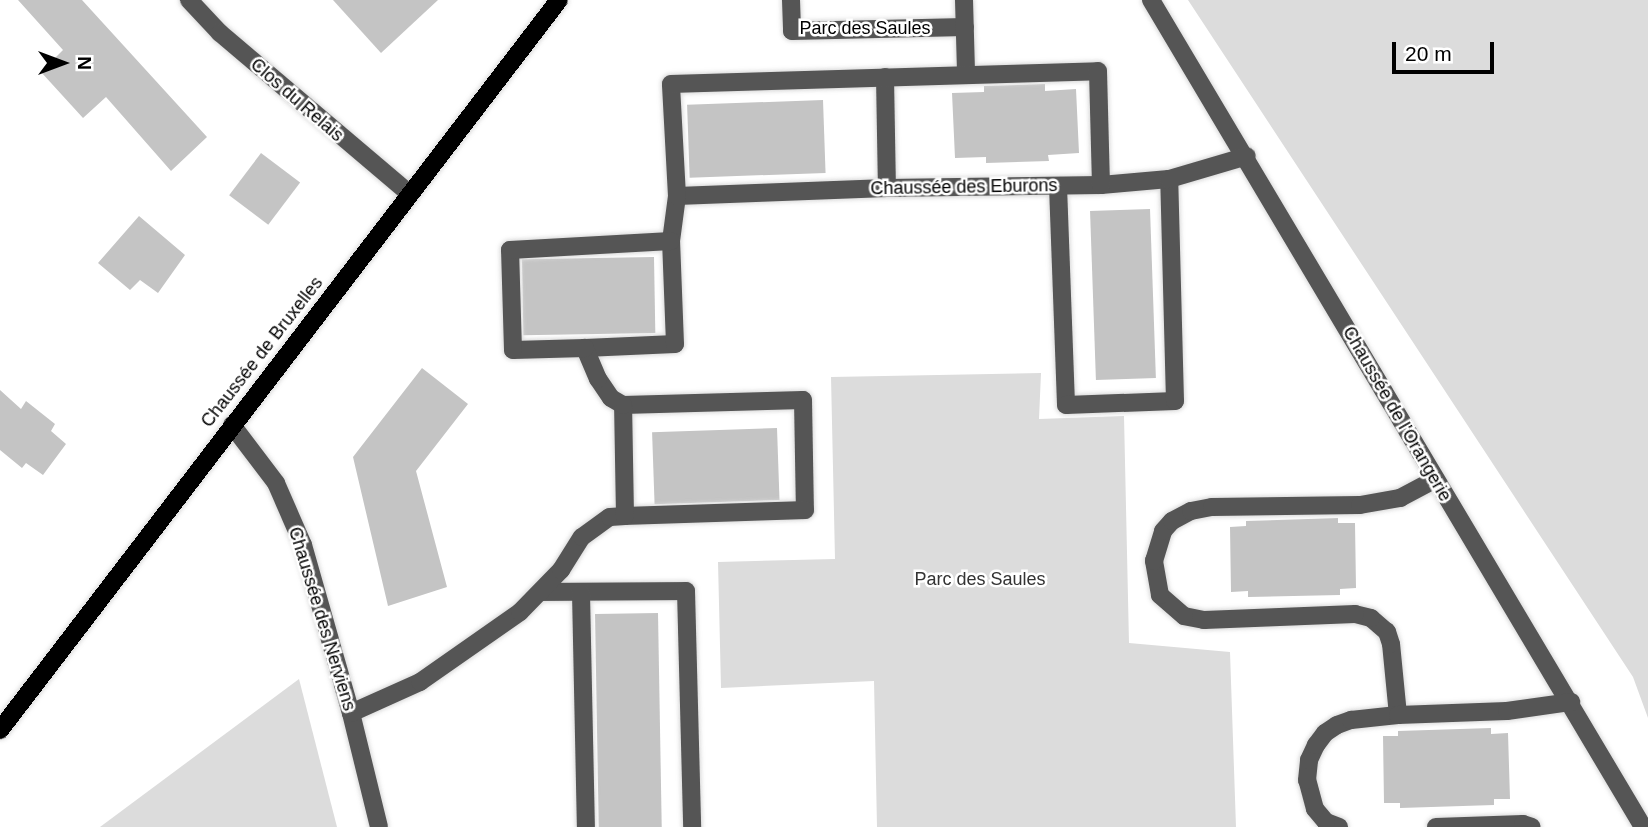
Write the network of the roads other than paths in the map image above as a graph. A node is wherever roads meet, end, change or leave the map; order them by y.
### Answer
1 (189, 0) edge
2 (559, 0) edge
3 (791, 0) edge
4 (964, 0) edge
5 (1151, 0) edge
6 (965, 27) junction
7 (966, 73) junction
8 (885, 77) junction
9 (1247, 156) junction
10 (1169, 180) junction
11 (1101, 184) junction
12 (1058, 186) junction
13 (887, 188) junction
14 (410, 194) junction
15 (677, 196) junction
16 (671, 241) junction
17 (584, 348) junction
18 (623, 405) junction
19 (232, 425) junction
20 (1434, 479) junction
21 (625, 516) junction
22 (543, 592) junction
23 (581, 593) junction
24 (1571, 702) junction
25 (351, 713) junction
26 (1398, 715) junction
27 (0, 730) edge
28 (379, 827) edge
29 (586, 827) edge
30 (692, 827) edge
31 (1339, 827) edge
32 (1436, 827) edge
33 (1532, 827) edge
34 (1643, 827) edge

1 - 14 street, Clos du Relais
2 - 14 main road, Chaussée de Bruxelles
3 - 6 street, Parc des Saules
4 - 6 street
5 - 9 street, Chaussée de l'Orangerie
6 - 7 street
7 - 8 street
7 - 11 street
8 - 13 street
8 - 15 street
9 - 10 street, Chaussée des Eburons
9 - 20 street, Chaussée de l'Orangerie
10 - 11 street, Chaussée des Eburons
10 - 12 street
11 - 12 street, Chaussée des Eburons
12 - 13 street, Chaussée des Eburons
13 - 15 street, Chaussée des Eburons
14 - 19 main road, Chaussée de Bruxelles
15 - 16 street
16 - 17 street
16 - 17 street
17 - 18 street
18 - 21 street
18 - 21 street
19 - 25 street, Chaussée des Nerviens
19 - 27 main road, Chaussée de Bruxelles
20 - 24 street, Chaussée de l'Orangerie
20 - 26 street
21 - 22 street
22 - 23 street
22 - 25 street
23 - 29 street
23 - 30 street
24 - 26 street
24 - 34 street, Chaussée de l'Orangerie
25 - 28 street, Chaussée des Nerviens
26 - 31 street
32 - 33 street

